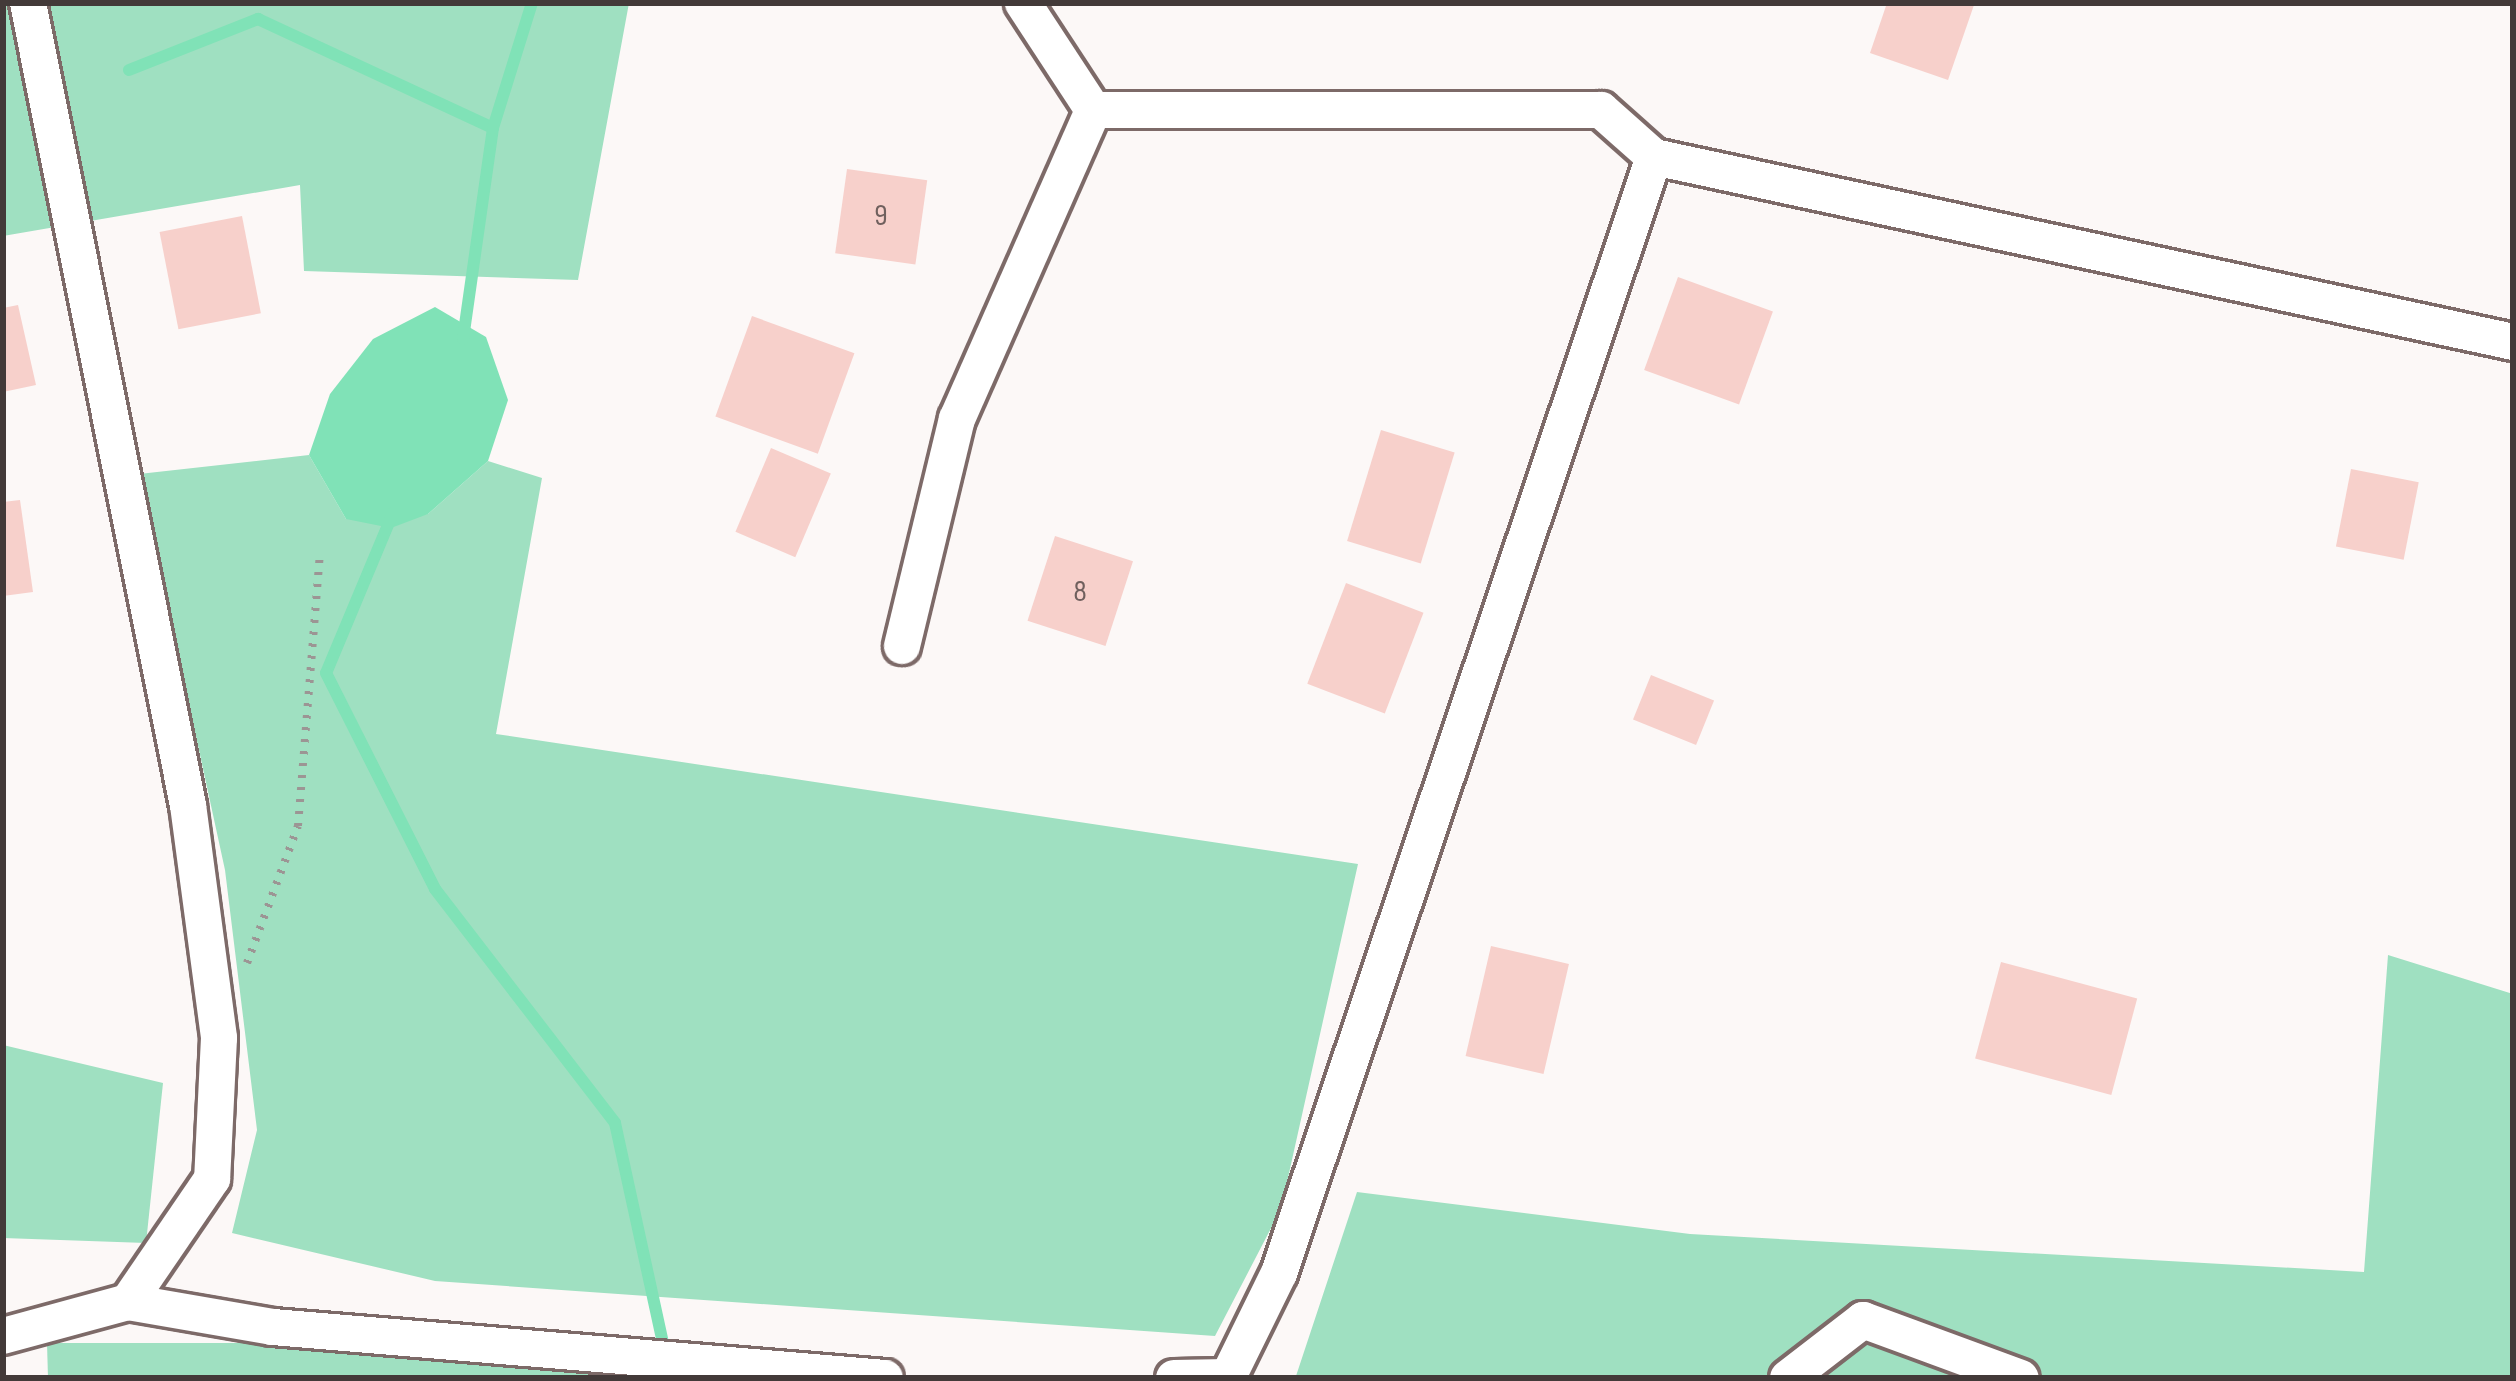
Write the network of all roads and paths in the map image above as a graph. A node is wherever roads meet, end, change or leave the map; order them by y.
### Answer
1 (28, 3) edge
2 (1023, 3) edge
3 (1093, 110) junction
4 (1654, 158) junction
5 (2513, 342) edge
6 (320, 554) dead end
7 (902, 646) dead end
8 (243, 974) dead end
9 (128, 1302) junction
10 (3, 1336) edge
11 (1228, 1377) edge
12 (885, 1378) edge
13 (1174, 1378) edge
14 (1253, 1378) edge
15 (1788, 1378) edge
16 (2020, 1378) edge

1 - 9 street
2 - 3 street
3 - 4 street
3 - 7 street
4 - 5 street
4 - 11 street
6 - 8 path
9 - 10 street
9 - 12 street
11 - 13 street
11 - 14 street
15 - 16 street

